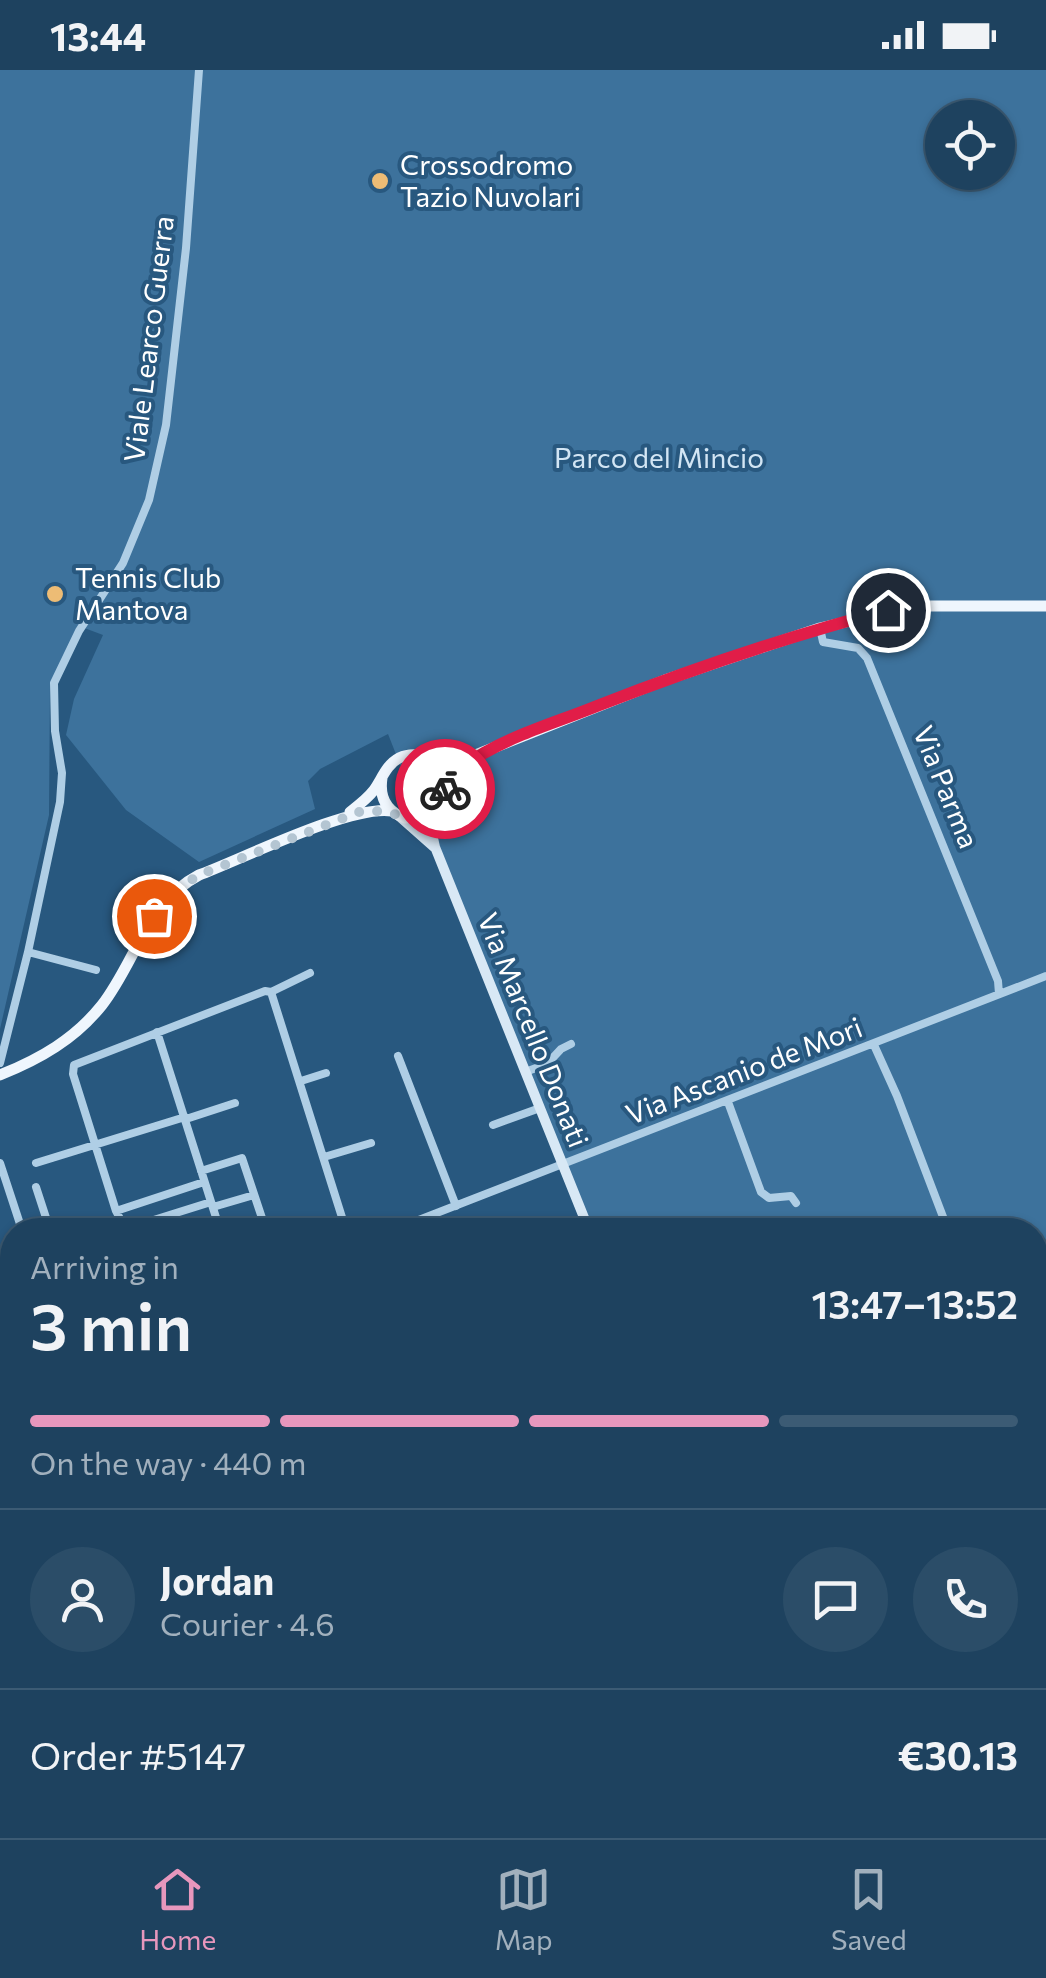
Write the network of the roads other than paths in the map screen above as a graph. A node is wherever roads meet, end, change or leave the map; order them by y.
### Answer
1 (199, 70) edge
2 (1046, 606) edge
3 (820, 628) junction
4 (484, 753) junction
5 (430, 760) junction
6 (382, 778) junction
7 (444, 790) junction
8 (435, 810) junction
9 (396, 814) junction
10 (342, 818) junction
11 (435, 848) junction
12 (28, 952) junction
13 (96, 970) dead end
14 (310, 974) dead end
15 (1046, 976) edge
16 (271, 992) junction
17 (999, 994) junction
18 (157, 1032) junction
19 (571, 1044) dead end
20 (874, 1045) junction
21 (398, 1056) dead end
22 (0, 1063) edge
23 (326, 1072) dead end
24 (526, 1072) junction
25 (0, 1075) edge
26 (300, 1081) junction
27 (728, 1102) junction
28 (235, 1103) dead end
29 (540, 1108) junction
30 (185, 1118) junction
31 (493, 1125) dead end
32 (370, 1143) dead end
33 (97, 1145) junction
34 (324, 1157) junction
35 (0, 1163) edge
36 (36, 1164) dead end
37 (563, 1165) junction
38 (201, 1171) junction
39 (204, 1182) junction
40 (36, 1187) dead end
41 (254, 1194) junction
42 (796, 1203) dead end
43 (212, 1204) junction
44 (456, 1206) junction
45 (116, 1211) junction
46 (18, 1218) edge
47 (46, 1218) edge
48 (120, 1218) edge
49 (158, 1218) edge
50 (216, 1218) edge
51 (262, 1218) edge
52 (342, 1218) edge
53 (424, 1218) edge
54 (584, 1218) edge
55 (943, 1218) edge

1 - 12 street, Viale Learco Guerra
2 - 3 main road
3 - 4 main road
3 - 17 street, Via Parma
4 - 5 main road
4 - 7 main road
5 - 6 main road
5 - 7 main road
6 - 9 main road
6 - 10 main road
7 - 8 main road
8 - 9 main road
8 - 11 street, Via Marcello Donati
9 - 10 main road
9 - 11 street, Via Marcello Donati
10 - 25 main road
11 - 24 street, Via Marcello Donati
12 - 13 street
12 - 22 street, Viale Learco Guerra
14 - 16 street
15 - 17 street, Via Ascanio de Mori
16 - 18 street
16 - 26 street
17 - 20 street, Via Ascanio de Mori
18 - 30 street
18 - 33 street
19 - 24 street
20 - 27 street, Via Ascanio de Mori
20 - 55 street
21 - 44 street
23 - 26 street
24 - 29 street, Via Marcello Donati
26 - 34 street
27 - 37 street, Via Ascanio de Mori
27 - 42 street
28 - 30 street
29 - 31 street
29 - 37 street, Via Marcello Donati
30 - 33 street
30 - 38 street
32 - 34 street
33 - 36 street
33 - 45 street
34 - 52 street
35 - 46 street
37 - 44 street, Via Ascanio de Mori
37 - 54 street, Via Marcello Donati
38 - 39 street
38 - 41 street
39 - 43 street
39 - 45 street
40 - 47 street
41 - 43 street
41 - 51 street
43 - 49 street
43 - 50 street
44 - 53 street, Via Ascanio de Mori
45 - 48 street

